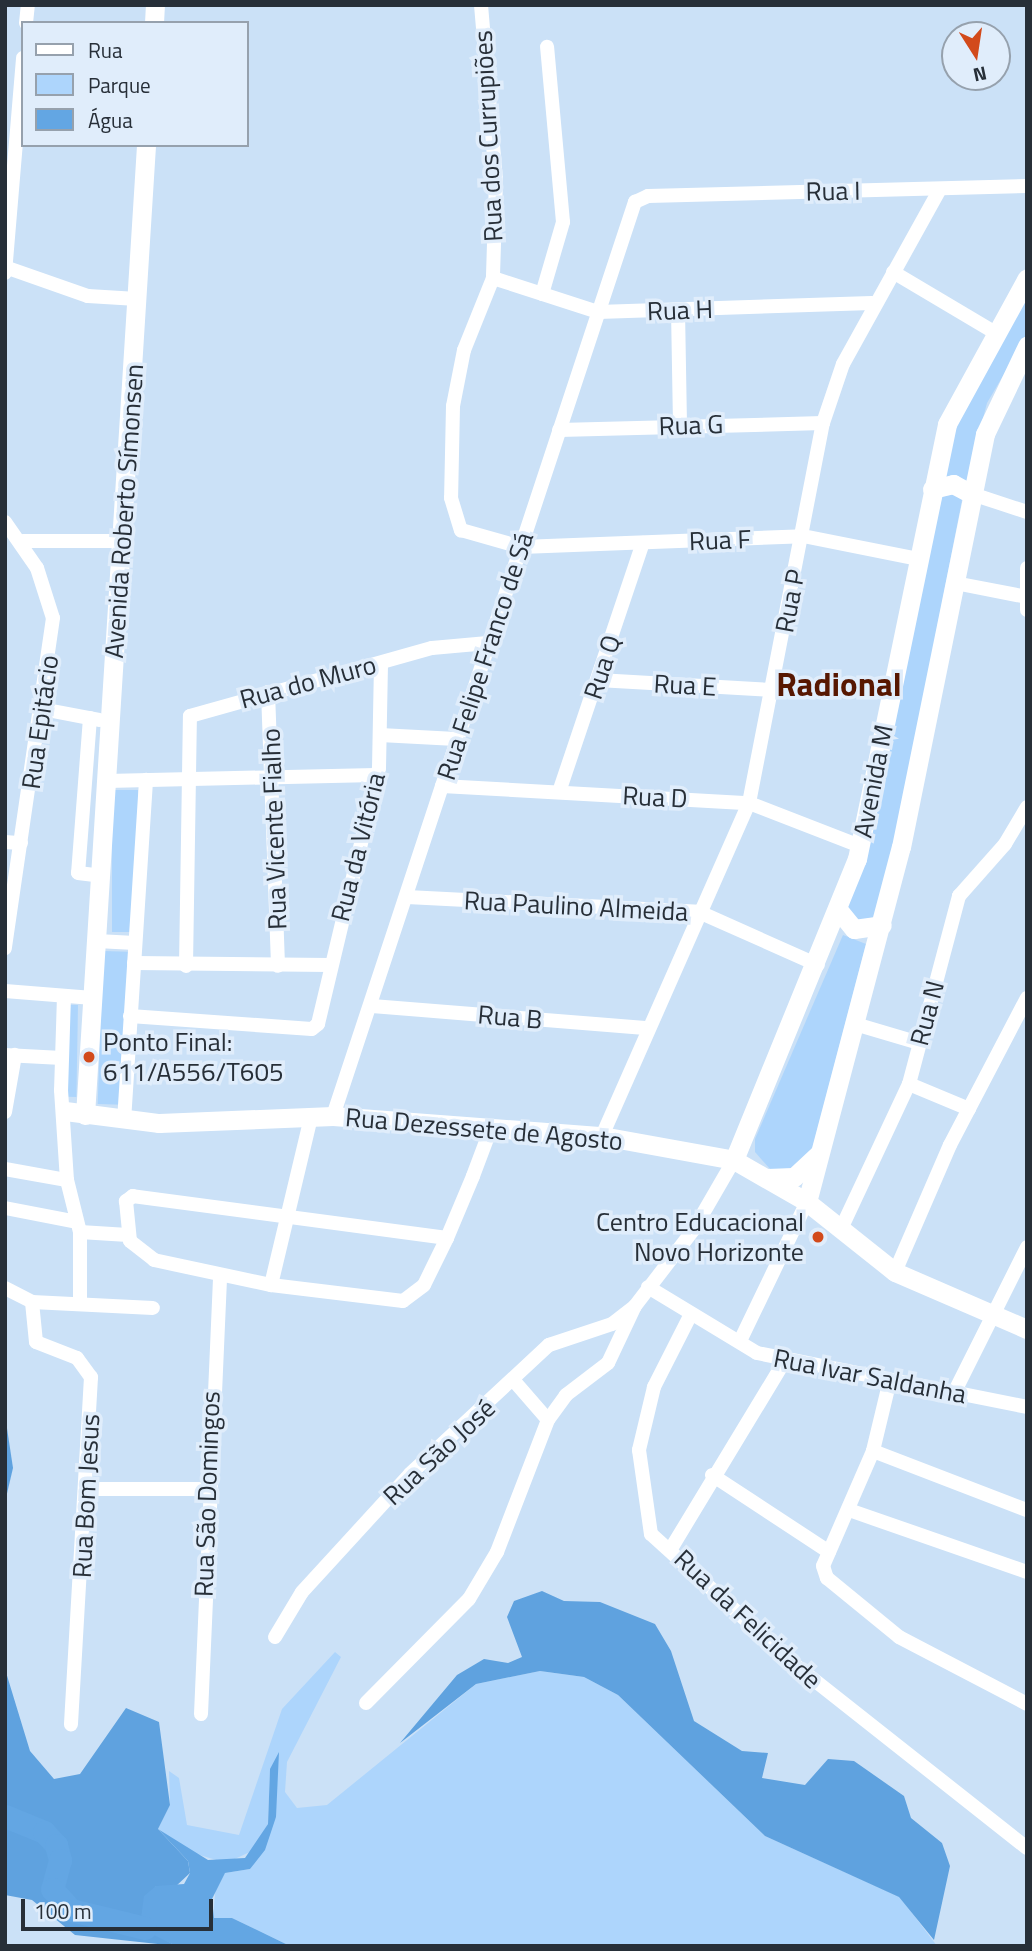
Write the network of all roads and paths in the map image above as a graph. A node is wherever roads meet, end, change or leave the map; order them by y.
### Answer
1 (481, 5) edge
2 (547, 47) dead end
3 (21, 81) edge
4 (146, 147) edge
5 (1027, 186) edge
6 (940, 189) junction
7 (639, 198) joint
8 (5, 267) edge
9 (893, 272) junction
10 (5, 274) edge
11 (493, 278) junction
12 (1027, 278) edge
13 (542, 294) junction
14 (137, 299) junction
15 (872, 303) junction
16 (677, 310) junction
17 (598, 312) junction
18 (994, 332) junction
19 (1027, 346) edge
20 (823, 423) junction
21 (680, 425) junction
22 (559, 430) junction
23 (932, 489) junction
24 (972, 495) junction
25 (1027, 512) edge
26 (5, 522) edge
27 (803, 536) junction
28 (23, 541) junction
29 (122, 541) junction
30 (643, 543) junction
31 (521, 547) junction
32 (918, 559) junction
33 (1027, 568) edge
34 (955, 583) junction
35 (1022, 596) junction
36 (1027, 610) edge
37 (488, 643) junction
38 (381, 664) junction
39 (598, 680) junction
40 (772, 690) junction
41 (268, 692) junction
42 (42, 709) junction
43 (90, 718) junction
44 (110, 722) junction
45 (380, 735) junction
46 (456, 739) junction
47 (275, 775) junction
48 (376, 775) junction
49 (188, 776) junction
50 (146, 780) junction
51 (107, 781) junction
52 (442, 786) junction
53 (559, 792) junction
54 (749, 803) junction
55 (1027, 807) edge
56 (83, 809) junction
57 (105, 811) junction
58 (5, 842) edge
59 (21, 843) junction
60 (860, 846) junction
61 (101, 876) junction
62 (407, 897) junction
63 (699, 912) junction
64 (840, 912) junction
65 (882, 925) junction
66 (97, 941) junction
67 (135, 943) junction
68 (5, 949) edge
69 (134, 963) junction
70 (330, 965) junction
71 (818, 965) junction
72 (186, 966) junction
73 (278, 966) junction
74 (5, 991) edge
75 (64, 996) junction
76 (93, 998) junction
77 (1027, 999) edge
78 (372, 1006) junction
79 (130, 1016) junction
80 (855, 1024) junction
81 (648, 1028) junction
82 (919, 1043) junction
83 (10, 1055) edge
84 (62, 1058) junction
85 (909, 1084) junction
86 (969, 1109) junction
87 (65, 1111) junction
88 (5, 1112) edge
89 (85, 1115) junction
90 (333, 1116) junction
91 (124, 1121) junction
92 (310, 1121) junction
93 (491, 1128) junction
94 (747, 1129) junction
95 (601, 1136) junction
96 (821, 1151) junction
97 (734, 1160) junction
98 (5, 1169) edge
99 (762, 1176) junction
100 (67, 1180) junction
101 (807, 1202) junction
102 (5, 1208) edge
103 (288, 1219) junction
104 (78, 1227) junction
105 (841, 1229) junction
106 (128, 1234) junction
107 (447, 1238) junction
108 (1027, 1247) edge
109 (895, 1272) junction
110 (220, 1275) junction
111 (271, 1285) junction
112 (5, 1287) edge
113 (648, 1287) junction
114 (32, 1302) junction
115 (80, 1302) junction
116 (635, 1306) junction
117 (153, 1308) dead end
118 (691, 1314) junction
119 (993, 1316) junction
120 (1027, 1329) edge
121 (740, 1341) junction
122 (784, 1362) junction
123 (890, 1380) junction
124 (515, 1382) junction
125 (955, 1391) junction
126 (1027, 1407) edge
127 (548, 1420) junction
128 (873, 1451) junction
129 (712, 1475) junction
130 (87, 1489) junction
131 (206, 1489) junction
132 (849, 1510) junction
133 (1027, 1510) edge
134 (672, 1547) junction
135 (829, 1552) junction
136 (1027, 1572) edge
137 (275, 1637) dead end
138 (366, 1703) dead end
139 (1027, 1704) edge
140 (201, 1714) dead end
141 (71, 1724) dead end
142 (1027, 1848) edge

1 - 11 street, Rua dos Currupiões
2 - 13 street
3 - 8 street
4 - 14 street, Avenida Roberto Símonsen
5 - 6 street, Rua I
6 - 7 street, Rua I
6 - 9 street, Rua P
7 - 17 street, Rua Felipe Franco de Sá
8 - 10 street
8 - 14 street
9 - 15 street, Rua P
9 - 18 street
11 - 13 street, Rua H
11 - 31 street, Rua dos Currupiões
12 - 18 street, Avenida M
13 - 17 street, Rua H
14 - 29 street, Avenida Roberto Símonsen
15 - 16 street, Rua H
15 - 20 street, Rua P
16 - 17 street, Rua H
16 - 21 street
17 - 22 street, Rua Felipe Franco de Sá
18 - 23 street, Avenida M
19 - 24 street, Avenida M
20 - 21 street, Rua G
20 - 27 street, Rua P
21 - 22 street, Rua G
22 - 31 street, Rua Felipe Franco de Sá
23 - 24 street
23 - 32 street, Avenida M
24 - 25 street
24 - 34 street, Avenida M
26 - 28 street
27 - 30 street, Rua F
27 - 32 street, Rua F
27 - 40 street, Rua P
28 - 29 street
28 - 42 street, Rua Epitácio
29 - 44 street, Avenida Roberto Símonsen
30 - 31 street, Rua F
30 - 39 street, Rua Q
31 - 37 street, Rua Felipe Franco de Sá
32 - 60 street, Avenida M
33 - 35 street
34 - 35 street
34 - 65 street, Avenida M
35 - 36 street
37 - 38 street, Rua do Muro
37 - 46 street, Rua Felipe Franco de Sá
38 - 41 street, Rua do Muro
38 - 45 street, Rua da Vitória
39 - 40 street, Rua E
39 - 53 street, Rua Q
40 - 54 street, Rua P
41 - 47 street, Rua Vicente Fialho
41 - 49 street, Rua do Muro
42 - 43 street
42 - 59 street, Rua Epitácio
43 - 44 street
43 - 56 street
44 - 51 street, Avenida Roberto Símonsen
45 - 46 street
45 - 48 street, Rua da Vitória
46 - 52 street, Rua Felipe Franco de Sá
47 - 48 street
47 - 49 street
47 - 73 street, Rua Vicente Fialho
48 - 70 street, Rua da Vitória
49 - 50 street
49 - 72 street
50 - 51 street
50 - 67 street
51 - 57 street, Avenida Roberto Símonsen
52 - 53 street, Rua D
52 - 62 street, Rua Felipe Franco de Sá
53 - 54 street, Rua D
54 - 60 street, Rua D
54 - 63 street, Rua P
55 - 82 street, Rua N
56 - 57 street
56 - 61 street
57 - 61 street, Avenida Roberto Símonsen
58 - 59 street
59 - 68 street, Rua Epitácio
60 - 64 street, Avenida M
61 - 66 street, Avenida Roberto Símonsen
62 - 63 street, Rua Paulino Almeida
62 - 78 street, Rua Felipe Franco de Sá
63 - 71 street, Rua Paulino Almeida
63 - 81 street, Rua P
64 - 65 street
64 - 71 street, Avenida M
65 - 80 street, Avenida M
66 - 67 street
66 - 76 street, Avenida Roberto Símonsen
67 - 69 street
69 - 72 street
69 - 79 street
70 - 73 street
70 - 79 street, Rua da Vitória
71 - 94 street, Avenida M
72 - 73 street
74 - 75 street
75 - 76 street
75 - 84 street
76 - 89 street, Avenida Roberto Símonsen
77 - 86 street
78 - 81 street, Rua B
78 - 90 street, Rua Felipe Franco de Sá
79 - 91 street
80 - 82 street
80 - 96 street, Avenida M
81 - 95 street, Rua P
82 - 85 street, Rua N
83 - 84 street
83 - 88 street
84 - 87 street
85 - 86 street
85 - 105 street, Rua N
86 - 109 street
87 - 89 street, Rua Dezessete de Agosto
87 - 100 street
89 - 91 street, Rua Dezessete de Agosto
90 - 92 street, Rua Dezessete de Agosto
90 - 93 street, Rua Dezessete de Agosto
91 - 92 street, Rua Dezessete de Agosto
92 - 103 street
93 - 95 street, Rua Dezessete de Agosto
93 - 107 street
94 - 97 street, Avenida M
94 - 99 street
95 - 97 street, Rua Dezessete de Agosto
96 - 99 street
96 - 101 street, Avenida M
97 - 99 street, Rua Dezessete de Agosto
97 - 113 street
98 - 100 street
99 - 101 street, Rua Dezessete de Agosto
100 - 104 street
101 - 105 street, Rua Dezessete de Agosto
101 - 121 street
102 - 104 street
103 - 106 street
103 - 107 street
103 - 111 street
104 - 106 street
104 - 115 street
105 - 109 street, Rua Dezessete de Agosto
106 - 110 street
107 - 111 street
108 - 119 street
109 - 119 street, Rua Dezessete de Agosto
110 - 111 street
110 - 131 street, Rua São Domingos
112 - 114 street
113 - 116 street
113 - 118 street, Rua Ivar Saldanha
114 - 115 street
114 - 130 street, Rua Bom Jesus
115 - 117 street
116 - 124 street, Rua São José
116 - 127 street
118 - 121 street, Rua Ivar Saldanha
118 - 134 street, Rua da Felicidade
119 - 120 street, Rua Dezessete de Agosto
119 - 125 street
121 - 122 street, Rua Ivar Saldanha
122 - 123 street, Rua Ivar Saldanha
122 - 129 street
123 - 125 street, Rua Ivar Saldanha
123 - 128 street
124 - 127 street
124 - 137 street, Rua São José
125 - 126 street, Rua Ivar Saldanha
127 - 138 street
128 - 132 street
128 - 133 street
129 - 134 street
129 - 135 street
130 - 131 street
130 - 141 street, Rua Bom Jesus
131 - 140 street, Rua São Domingos
132 - 135 street
132 - 136 street
134 - 142 street, Rua da Felicidade
135 - 139 street

